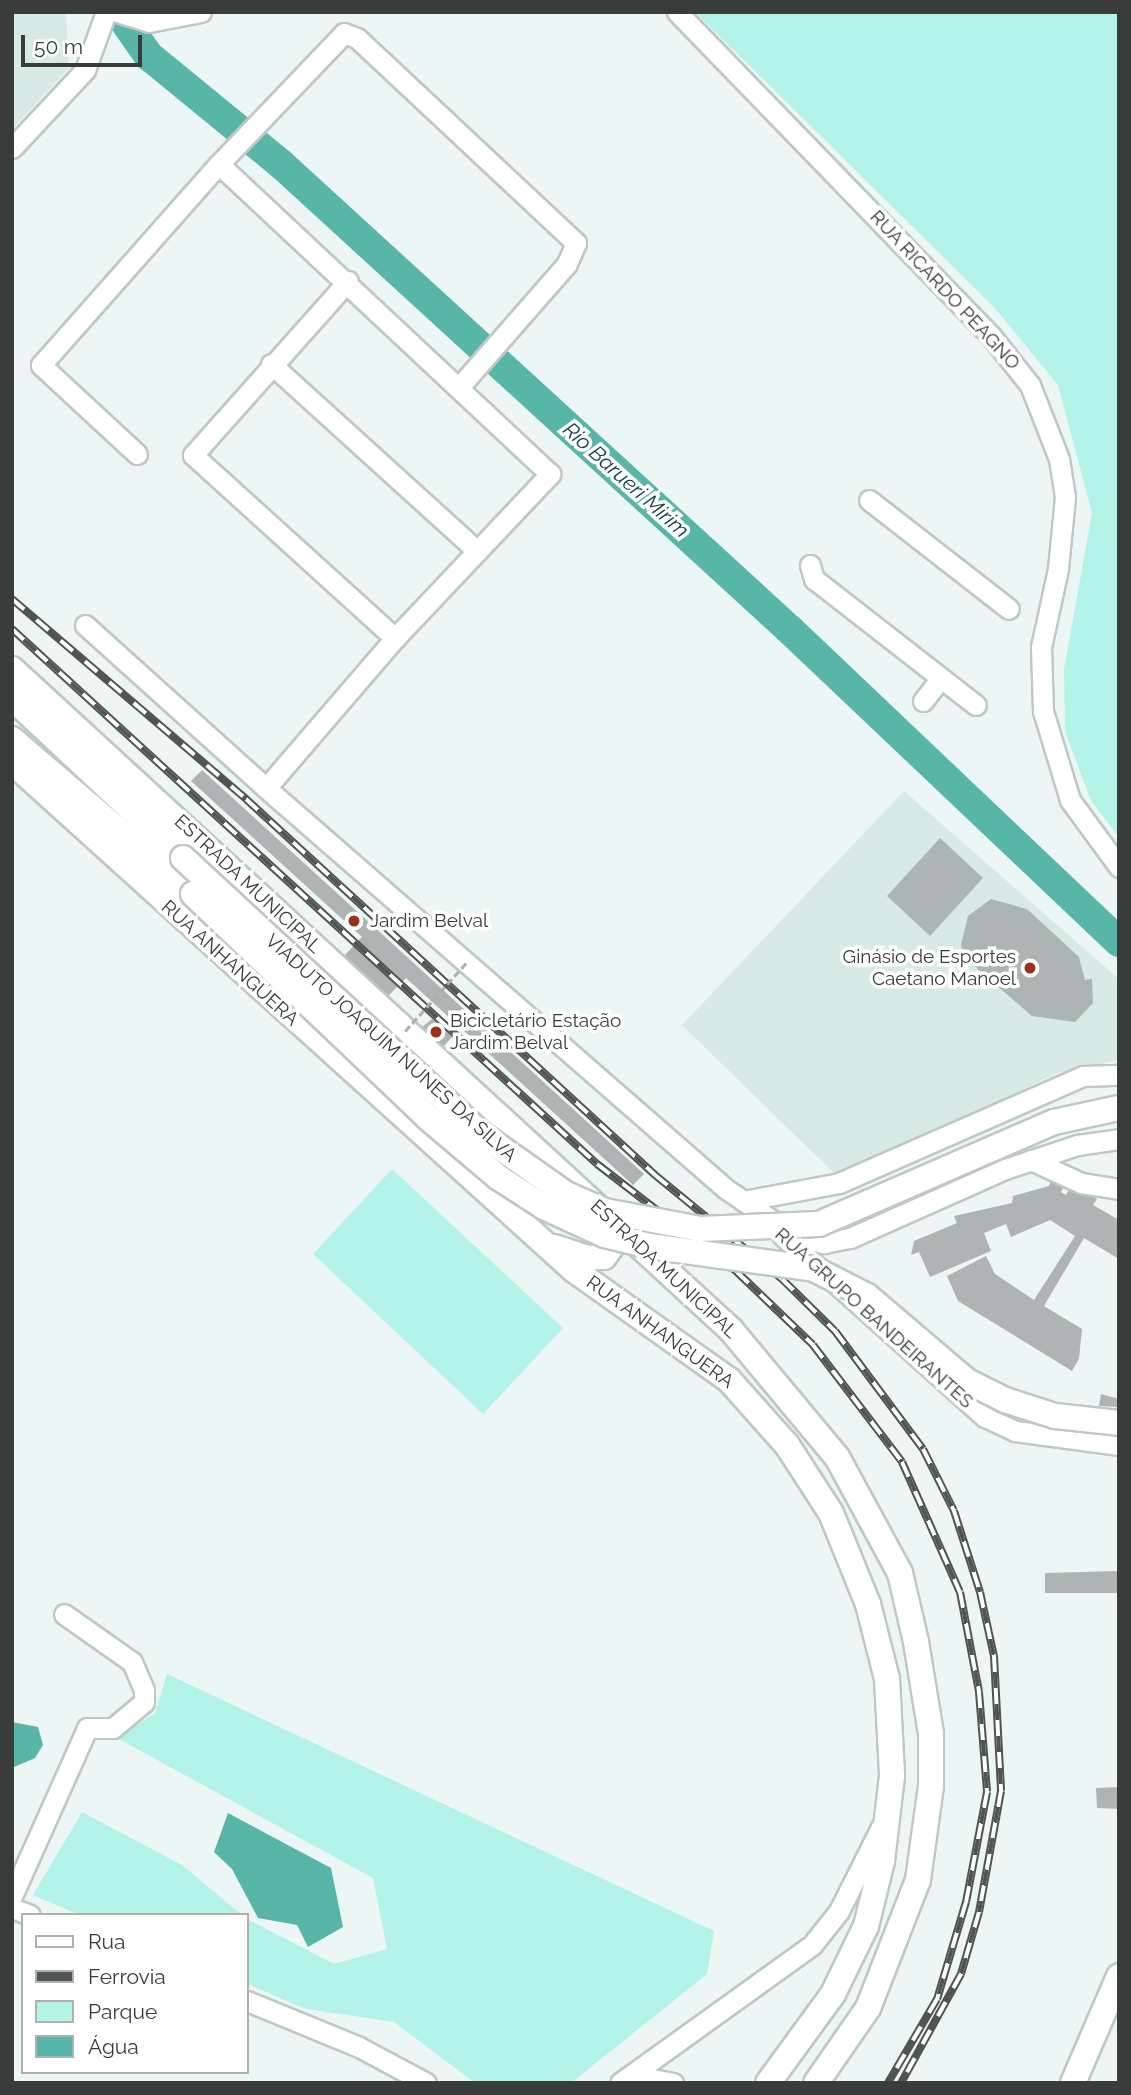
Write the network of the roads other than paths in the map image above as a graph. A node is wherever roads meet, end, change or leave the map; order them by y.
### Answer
1 (106, 12) edge
2 (117, 12) edge
3 (201, 12) edge
4 (677, 12) edge
5 (164, 16) edge
6 (12, 148) edge
7 (225, 158) junction
8 (348, 281) junction
9 (271, 364) junction
10 (466, 379) junction
11 (137, 454) dead end
12 (869, 500) dead end
13 (475, 550) junction
14 (810, 565) dead end
15 (1009, 609) dead end
16 (85, 625) dead end
17 (395, 638) junction
18 (12, 669) edge
19 (940, 678) junction
20 (12, 698) edge
21 (923, 701) dead end
22 (976, 705) dead end
23 (12, 739) edge
24 (12, 762) edge
25 (266, 788) junction
26 (1119, 867) edge
27 (1119, 1075) edge
28 (1119, 1108) edge
29 (1119, 1139) edge
30 (1031, 1160) junction
31 (1119, 1189) edge
32 (749, 1206) junction
33 (611, 1221) junction
34 (541, 1240) junction
35 (1119, 1423) edge
36 (1119, 1445) edge
37 (64, 1614) dead end
38 (887, 1815) junction
39 (12, 1896) edge
40 (1119, 1976) edge
41 (248, 2001) edge
42 (626, 2079) edge
43 (426, 2083) edge
44 (673, 2083) edge
45 (768, 2083) edge
46 (816, 2083) edge
47 (1073, 2083) edge

1 - 6 street
2 - 5 street
3 - 5 street
4 - 26 street, RUA RICARDO PEAGNO
7 - 8 street
7 - 10 street
7 - 11 street
8 - 9 street
8 - 10 street
9 - 13 street
9 - 17 street
10 - 13 street
12 - 15 street
13 - 17 street
14 - 19 street
16 - 25 street
17 - 25 street
18 - 33 main road, ESTRADA MUNICIPAL
19 - 21 street
19 - 22 street
20 - 28 main road, VIADUTO JOAQUIM NUNES DA SILVA, bridge
23 - 35 main road, VIADUTO JOAQUIM NUNES DA SILVA, bridge
24 - 34 main road, RUA ANHANGUERA
25 - 32 street
27 - 32 street
29 - 30 street
30 - 31 street
30 - 32 street
32 - 36 street, RUA GRUPO BANDEIRANTES
33 - 34 main road
33 - 46 main road, ESTRADA MUNICIPAL
34 - 38 main road, RUA ANHANGUERA
37 - 39 street
38 - 42 street
38 - 45 main road, RUA ANHANGUERA
40 - 47 main road
41 - 43 street
42 - 44 street

